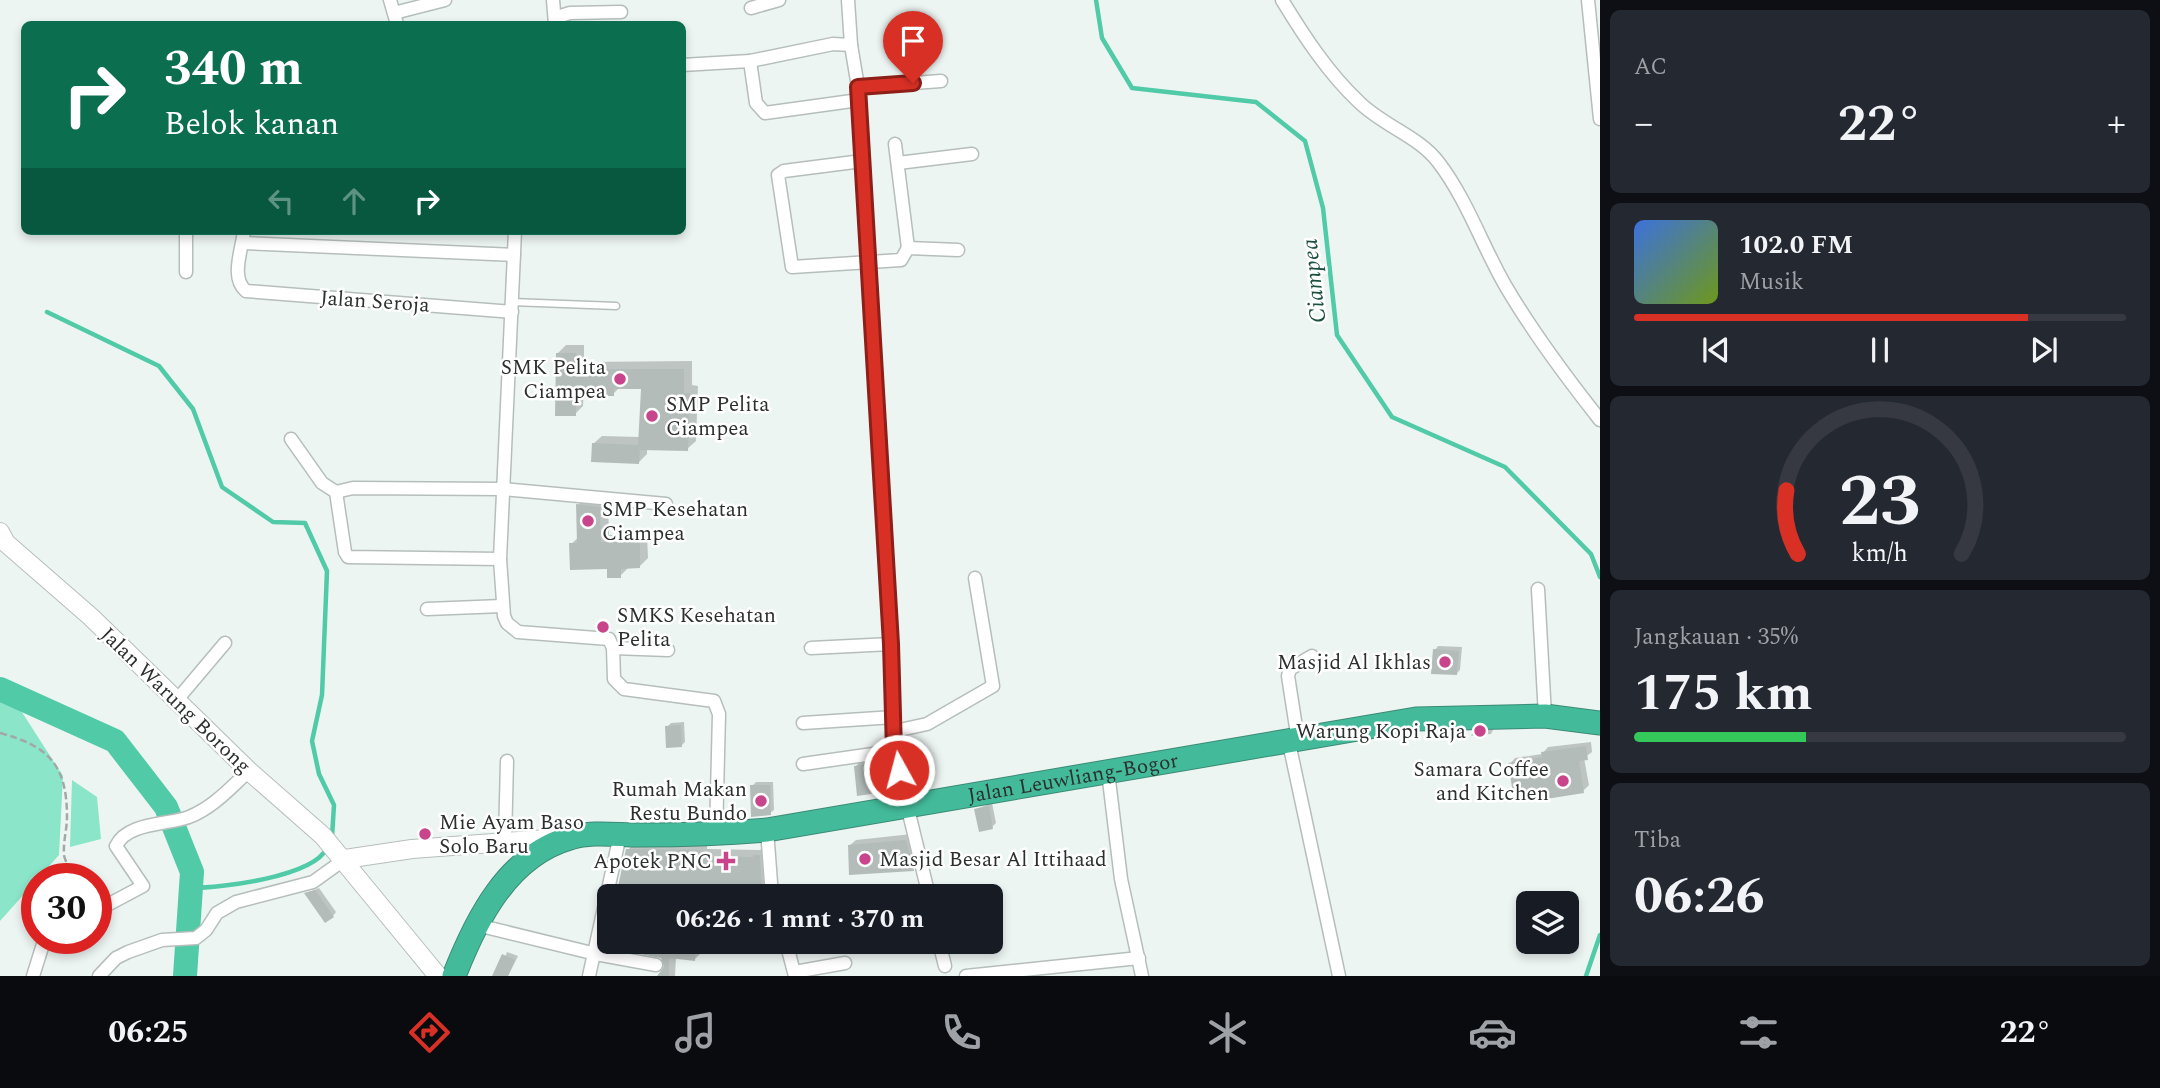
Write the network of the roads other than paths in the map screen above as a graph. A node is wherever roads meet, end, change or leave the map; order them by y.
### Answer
1 (390, 0) edge
2 (445, 0) edge
3 (553, 0) edge
4 (779, 0) edge
5 (848, 0) edge
6 (1282, 0) edge
7 (1588, 0) edge
8 (751, 8) dead end
9 (621, 12) dead end
10 (395, 19) edge
11 (554, 21) edge
12 (556, 21) edge
13 (1596, 26) edge
14 (851, 46) junction
15 (750, 61) junction
16 (686, 65) edge
17 (941, 81) dead end
18 (858, 93) junction
19 (1600, 119) edge
20 (895, 144) dead end
21 (972, 154) dead end
22 (862, 161) junction
23 (898, 163) junction
24 (186, 235) edge
25 (514, 235) edge
26 (243, 237) edge
27 (908, 248) junction
28 (958, 250) dead end
29 (508, 255) junction
30 (869, 262) junction
31 (186, 272) dead end
32 (617, 306) dead end
33 (512, 307) junction
34 (1600, 420) edge
35 (291, 439) dead end
36 (503, 489) junction
37 (336, 492) junction
38 (666, 503) dead end
39 (2, 538) edge
40 (500, 559) junction
41 (975, 578) dead end
42 (1538, 589) dead end
43 (502, 606) junction
44 (427, 610) dead end
45 (225, 643) dead end
46 (891, 644) junction
47 (613, 648) junction
48 (811, 648) dead end
49 (668, 650) dead end
50 (1312, 656) dead end
51 (176, 701) junction
52 (1545, 716) junction
53 (894, 717) junction
54 (1597, 722) edge
55 (803, 723) dead end
56 (895, 731) junction
57 (1293, 742) junction
58 (894, 751) junction
59 (508, 761) dead end
60 (803, 764) dead end
61 (249, 771) junction
62 (1108, 772) junction
63 (909, 807) junction
64 (767, 830) junction
65 (620, 835) junction
66 (716, 835) junction
67 (570, 837) junction
68 (505, 841) junction
69 (345, 859) junction
70 (771, 884) edge
71 (926, 884) edge
72 (112, 902) edge
73 (477, 925) junction
74 (40, 954) edge
75 (596, 954) junction
76 (789, 954) edge
77 (942, 954) edge
78 (1139, 958) junction
79 (845, 963) dead end
80 (656, 965) dead end
81 (945, 966) dead end
82 (795, 974) edge
83 (33, 976) edge
84 (99, 976) edge
85 (438, 976) edge
86 (454, 976) edge
87 (589, 976) edge
88 (966, 976) edge
89 (1142, 976) edge
90 (1339, 976) edge

1 - 10 street
2 - 10 street
3 - 11 street
4 - 8 street
5 - 14 street
6 - 34 street
7 - 13 street
9 - 12 street
13 - 19 street
14 - 15 street
14 - 18 street
15 - 16 street
15 - 18 street
17 - 18 street
18 - 22 street
20 - 23 street
21 - 23 street
22 - 30 street
22 - 30 street
23 - 27 street
24 - 31 street
25 - 29 street
26 - 29 street
26 - 33 street, Jalan Seroja
27 - 28 street
27 - 30 street
29 - 33 street
30 - 46 street
32 - 33 lane
33 - 36 street
35 - 37 street
36 - 37 street
36 - 38 street
36 - 40 street
37 - 40 street
39 - 51 main road, Jalan Warung Borong
40 - 43 street
41 - 56 street
42 - 52 street
43 - 44 street
43 - 47 street
45 - 51 street
46 - 48 street
46 - 53 street
47 - 49 street
47 - 66 street
50 - 57 street
51 - 61 main road, Jalan Warung Borong
52 - 54 highway, Jalan Leuwliang-Bogor
52 - 57 highway, Jalan Leuwliang-Bogor
53 - 55 street
53 - 56 street
56 - 58 street
57 - 62 highway, Jalan Leuwliang-Bogor
57 - 90 street
58 - 60 street
58 - 63 street
59 - 68 street
61 - 69 main road, Jalan Warung Borong
61 - 72 street
62 - 63 highway, Jalan Leuwliang-Bogor
62 - 78 street
63 - 64 highway, Jalan Leuwliang-Bogor
63 - 71 street
64 - 66 highway, Jalan Leuwliang-Bogor
64 - 70 street
65 - 66 highway, Jalan Leuwliang-Bogor
65 - 67 highway, Jalan Leuwliang-Bogor
65 - 75 street
67 - 68 main road
67 - 73 highway, Jalan Leuwliang-Bogor
68 - 69 main road
69 - 84 street
69 - 85 main road, Jalan Warung Borong
73 - 75 street
73 - 86 highway, Jalan Leuwliang-Bogor
74 - 83 street
75 - 80 street
75 - 87 street
76 - 82 street
77 - 81 street
78 - 88 street
78 - 89 street
79 - 82 street

